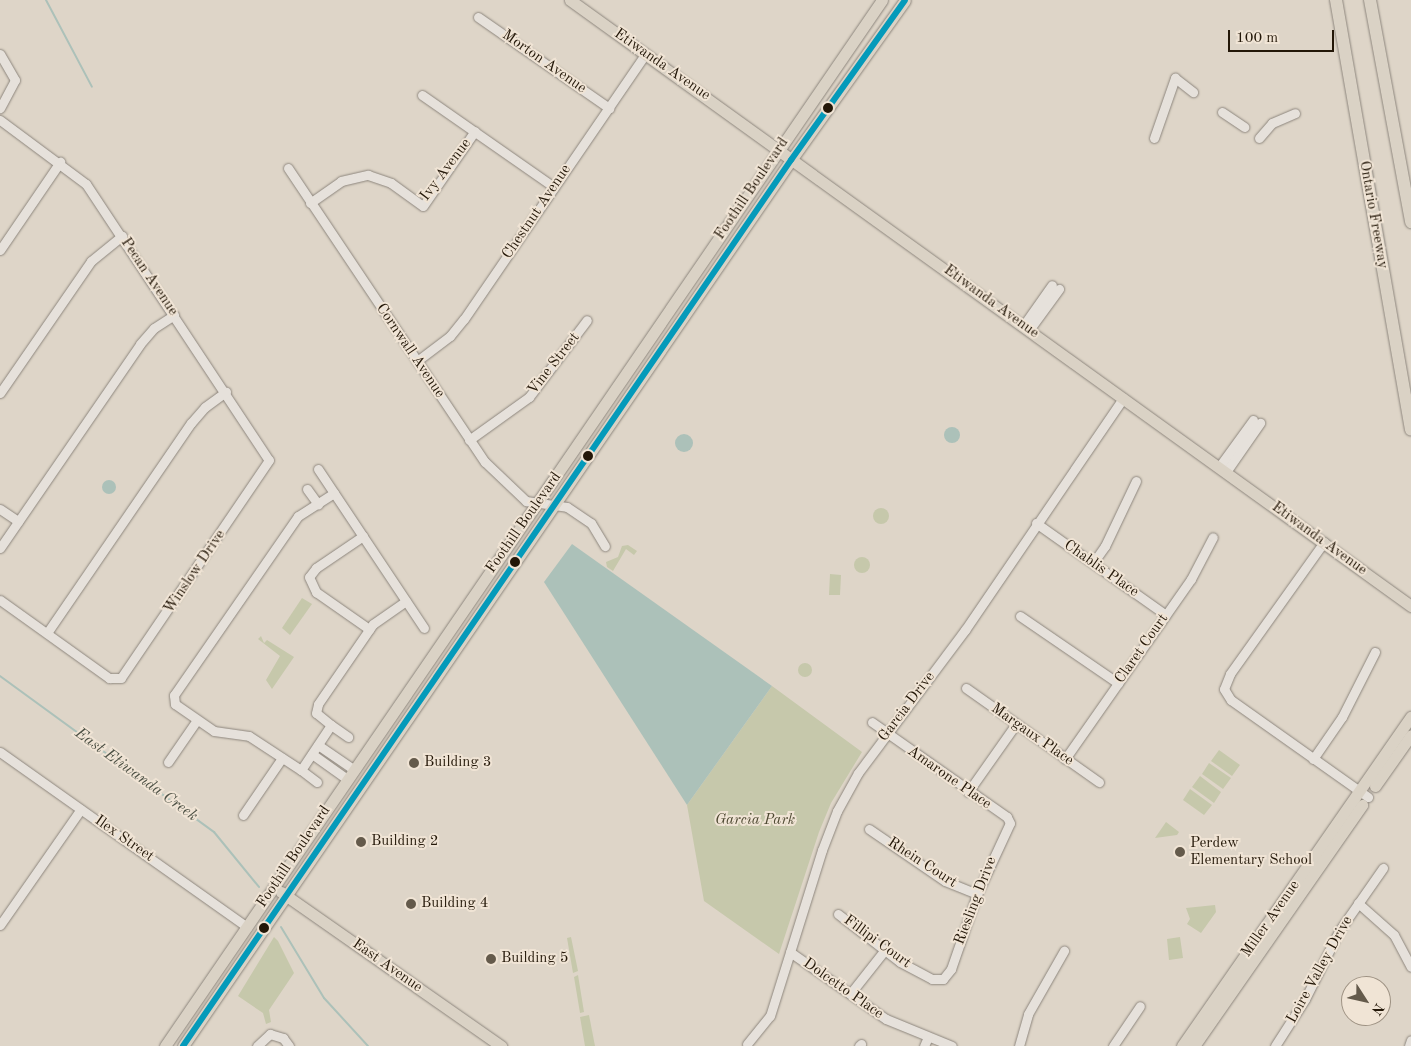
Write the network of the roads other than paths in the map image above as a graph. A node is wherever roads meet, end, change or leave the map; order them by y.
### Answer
1 (570, 0) edge
2 (882, 0) edge
3 (905, 0) edge
4 (1336, 0) edge
5 (1370, 0) edge
6 (478, 17) dead end
7 (646, 53) junction
8 (0, 54) edge
9 (1193, 92) dead end
10 (422, 95) dead end
11 (0, 108) edge
12 (610, 108) junction
13 (1222, 112) dead end
14 (1295, 113) dead end
15 (0, 120) edge
16 (1244, 127) dead end
17 (475, 131) junction
18 (1154, 138) dead end
19 (1259, 138) dead end
20 (777, 150) junction
21 (791, 160) junction
22 (60, 162) junction
23 (288, 168) dead end
24 (554, 188) junction
25 (310, 203) junction
26 (1411, 222) edge
27 (122, 236) junction
28 (0, 250) edge
29 (1056, 287) dead end
30 (174, 315) junction
31 (587, 320) dead end
32 (1026, 328) junction
33 (417, 361) junction
34 (226, 392) junction
35 (0, 393) edge
36 (1123, 398) junction
37 (1257, 421) dead end
38 (1411, 429) edge
39 (469, 440) junction
40 (269, 460) joint
41 (318, 469) dead end
42 (1223, 470) junction
43 (1136, 481) dead end
44 (307, 489) dead end
45 (334, 493) junction
46 (538, 502) junction
47 (318, 504) junction
48 (554, 504) junction
49 (0, 509) edge
50 (18, 521) junction
51 (1036, 523) junction
52 (363, 536) junction
53 (1213, 537) dead end
54 (1324, 542) junction
55 (606, 546) dead end
56 (0, 548) edge
57 (1093, 563) junction
58 (0, 600) edge
59 (406, 601) junction
60 (1411, 606) edge
61 (1166, 615) junction
62 (1020, 616) dead end
63 (424, 628) dead end
64 (370, 629) junction
65 (47, 634) junction
66 (1375, 652) dead end
67 (1118, 683) junction
68 (966, 688) dead end
69 (1411, 718) edge
70 (197, 720) junction
71 (872, 722) dead end
72 (1016, 724) junction
73 (331, 726) junction
74 (887, 735) junction
75 (1411, 735) edge
76 (348, 737) dead end
77 (319, 743) junction
78 (0, 752) edge
79 (312, 754) junction
80 (282, 758) junction
81 (1065, 758) junction
82 (1313, 759) junction
83 (168, 762) dead end
84 (300, 770) junction
85 (350, 774) junction
86 (317, 782) dead end
87 (1098, 782) dead end
88 (968, 792) junction
89 (1365, 794) junction
90 (81, 809) junction
91 (243, 814) dead end
92 (1010, 823) joint
93 (869, 829) dead end
94 (1382, 868) dead end
95 (274, 886) junction
96 (977, 894) junction
97 (286, 895) junction
98 (1358, 903) junction
99 (838, 914) dead end
100 (0, 925) edge
101 (247, 927) junction
102 (884, 951) junction
103 (1064, 951) dead end
104 (790, 952) junction
105 (1411, 966) edge
106 (944, 979) joint
107 (850, 994) junction
108 (1140, 1006) dead end
109 (928, 1037) junction
110 (1411, 1040) edge
111 (748, 1044) dead end
112 (165, 1046) edge
113 (183, 1046) edge
114 (257, 1046) edge
115 (289, 1046) edge
116 (501, 1046) edge
117 (924, 1046) edge
118 (952, 1046) edge
119 (1019, 1046) edge
120 (1113, 1046) edge
121 (1182, 1046) edge
122 (1194, 1046) edge
123 (1275, 1046) edge
124 (1409, 1046) edge

1 - 7 main road, Etiwanda Avenue
2 - 20 main road, Foothill Boulevard
3 - 21 main road, Foothill Boulevard
4 - 38 highway, Ontario Freeway
5 - 26 highway
6 - 12 street, Morton Avenue
7 - 12 street, Chestnut Avenue
7 - 20 main road, Etiwanda Avenue
8 - 11 street
9 - 18 street
10 - 17 street
12 - 24 street, Chestnut Avenue
13 - 16 street
14 - 19 street
15 - 22 street, Pecan Avenue
17 - 24 street
17 - 25 street, Ivy Avenue
20 - 21 main road, Etiwanda Avenue
20 - 46 main road, Foothill Boulevard
21 - 32 main road, Etiwanda Avenue
21 - 48 main road, Foothill Boulevard
22 - 27 street, Pecan Avenue
22 - 28 street
23 - 25 street, Cornwall Avenue
24 - 33 street, Chestnut Avenue
25 - 33 street, Cornwall Avenue
27 - 30 street, Pecan Avenue
27 - 35 street
29 - 32 street
30 - 34 street, Pecan Avenue
30 - 50 street
31 - 39 street, Vine Street
32 - 36 main road, Etiwanda Avenue
33 - 39 street, Cornwall Avenue
34 - 40 street, Pecan Avenue
34 - 65 street
36 - 42 main road, Etiwanda Avenue
36 - 51 street, Garcia Drive
37 - 42 street
39 - 46 street, Cornwall Avenue
40 - 65 street, Winslow Drive
41 - 45 street
42 - 54 main road, Etiwanda Avenue
43 - 57 street
44 - 47 street
45 - 47 street
45 - 52 street
46 - 48 street, Cornwall Avenue
46 - 85 main road, Foothill Boulevard
47 - 70 street
48 - 55 street, Cornwall Avenue
48 - 97 main road, Foothill Boulevard
49 - 50 street
50 - 56 street
51 - 57 street, Chablis Place
51 - 74 street, Garcia Drive
52 - 59 street
52 - 64 street
53 - 61 street, Claret Court
54 - 60 main road, Etiwanda Avenue
54 - 82 street
57 - 61 street, Chablis Place
58 - 65 street
59 - 63 street
59 - 64 street
61 - 67 street, Claret Court
62 - 67 street
64 - 73 street
66 - 82 street
67 - 81 street, Claret Court
68 - 72 street, Margaux Place
69 - 89 main road, Miller Avenue
70 - 80 street
70 - 83 street
71 - 74 street, Amarone Place
72 - 81 street, Margaux Place
72 - 88 street
73 - 76 street
73 - 77 street
74 - 88 street, Amarone Place
74 - 104 street, Garcia Drive
75 - 89 main road, Miller Avenue
77 - 79 street
77 - 85 street
78 - 90 street, Ilex Street
79 - 84 street
79 - 85 street
80 - 84 street
80 - 91 street
81 - 87 street, Margaux Place
82 - 89 street
84 - 86 street
85 - 95 main road, Foothill Boulevard
88 - 92 street, Amarone Place
89 - 121 main road, Miller Avenue
89 - 122 main road, Miller Avenue
90 - 100 street
90 - 101 street, Ilex Street
92 - 96 street, Riesling Drive
93 - 96 street, Rhein Court
94 - 98 street, Loire Valley Drive
95 - 97 main road, East Avenue
95 - 101 main road, Foothill Boulevard
96 - 106 street, Riesling Drive
97 - 113 main road, Foothill Boulevard
97 - 116 main road, East Avenue
98 - 105 street
98 - 123 street, Loire Valley Drive
99 - 102 street, Fillipi Court
101 - 112 main road, Foothill Boulevard
102 - 106 street, Fillipi Court
102 - 107 street
103 - 119 street
104 - 107 street, Dolcetto Place
104 - 111 street, Garcia Drive
107 - 109 street, Dolcetto Place
108 - 120 street
109 - 117 street
109 - 118 street, Dolcetto Place
110 - 124 street
114 - 115 street

